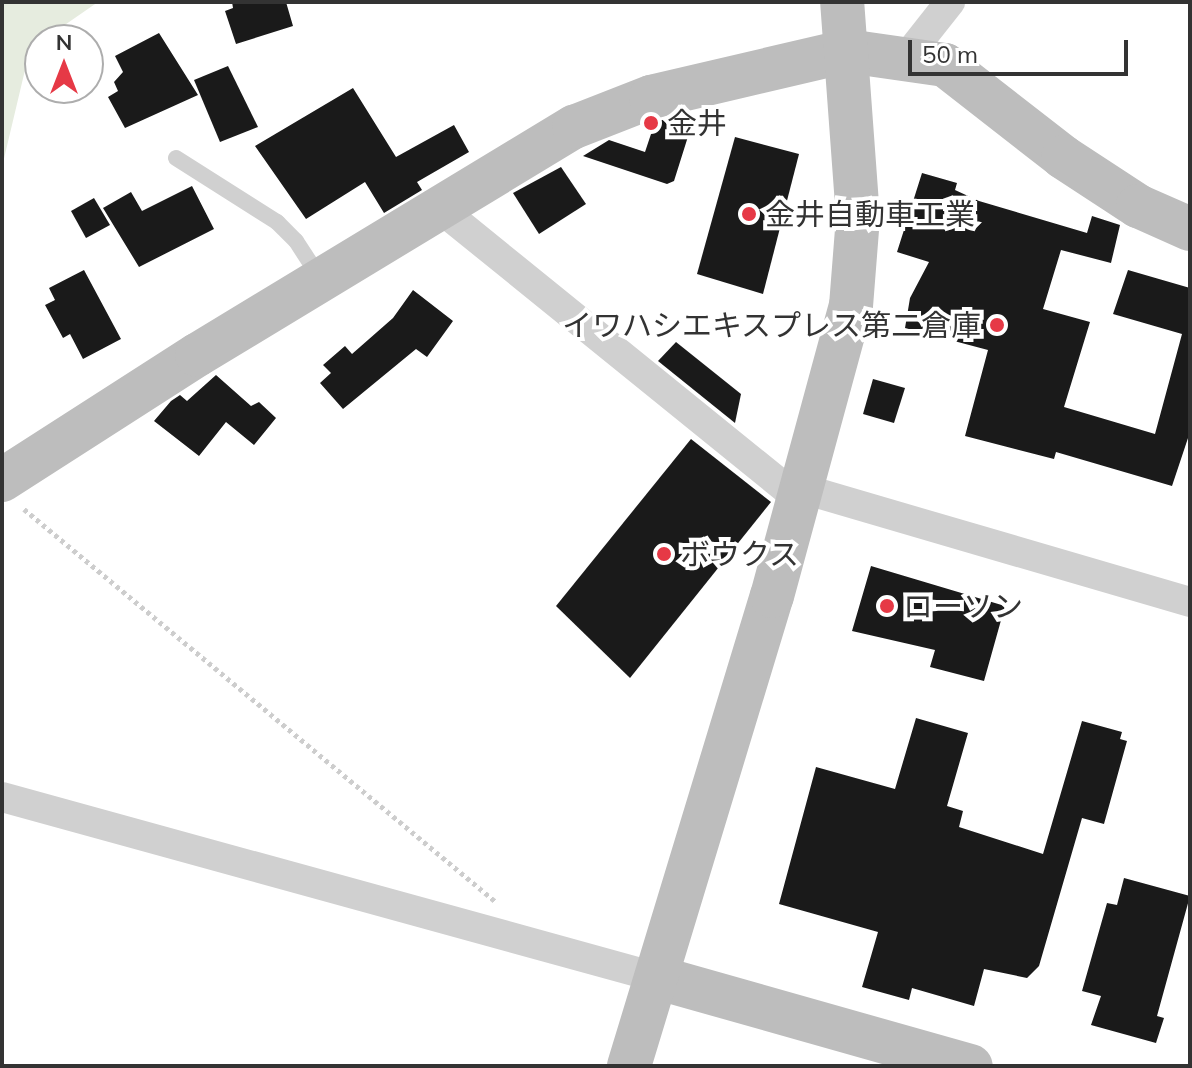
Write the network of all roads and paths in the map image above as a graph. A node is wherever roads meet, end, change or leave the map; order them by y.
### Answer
1 (842, 2) edge
2 (950, 2) edge
3 (847, 51) junction
4 (905, 59) junction
5 (176, 158) dead end
6 (442, 210) junction
7 (1190, 229) edge
8 (322, 282) junction
9 (8, 490) edge
10 (799, 493) junction
11 (1190, 602) edge
12 (2, 797) edge
13 (507, 912) dead end
14 (659, 978) junction
15 (629, 1066) edge
16 (971, 1066) edge

1 - 3 street
2 - 4 street
3 - 4 street
3 - 6 street
3 - 10 street
4 - 7 street
5 - 8 lane
6 - 8 street
6 - 10 street
8 - 9 street
9 - 13 path
10 - 11 street
10 - 14 street
12 - 14 street
14 - 15 street
14 - 16 street

